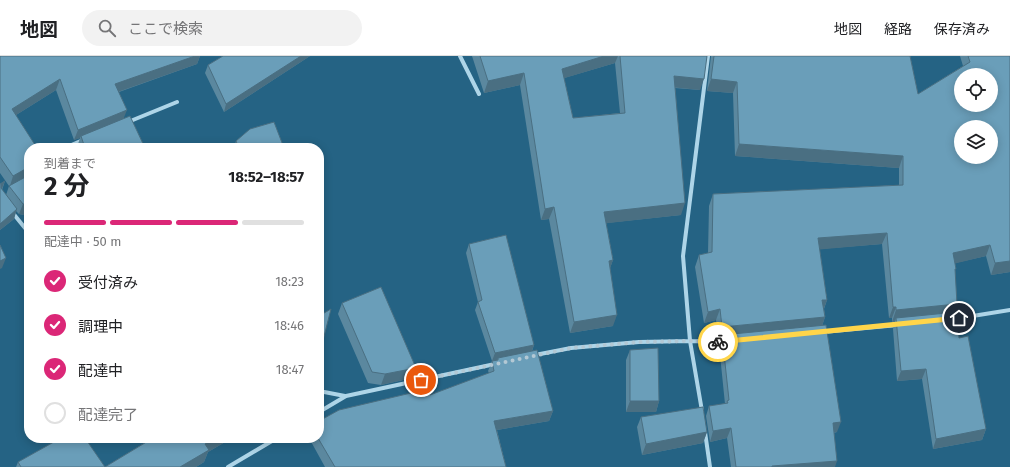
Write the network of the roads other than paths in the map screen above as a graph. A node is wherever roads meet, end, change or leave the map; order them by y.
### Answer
1 (460, 56) edge
2 (708, 56) edge
3 (479, 94) dead end
4 (177, 102) dead end
5 (126, 122) edge
6 (90, 137) edge
7 (76, 143) edge
8 (10, 208) edge
9 (24, 226) edge
10 (1010, 310) edge
11 (946, 320) edge
12 (906, 324) edge
13 (820, 332) edge
14 (690, 341) junction
15 (733, 341) edge
16 (532, 356) edge
17 (501, 363) edge
18 (324, 392) edge
19 (346, 396) junction
20 (324, 409) edge
21 (703, 420) edge
22 (704, 428) edge
23 (269, 443) edge
24 (228, 467) edge
25 (710, 467) edge

1 - 3 street
2 - 14 street
4 - 5 street
6 - 7 street
8 - 9 street
10 - 11 street
12 - 13 street
14 - 15 street
14 - 16 street
14 - 21 street
17 - 19 street
18 - 19 street
19 - 20 street
22 - 25 street
23 - 24 street

